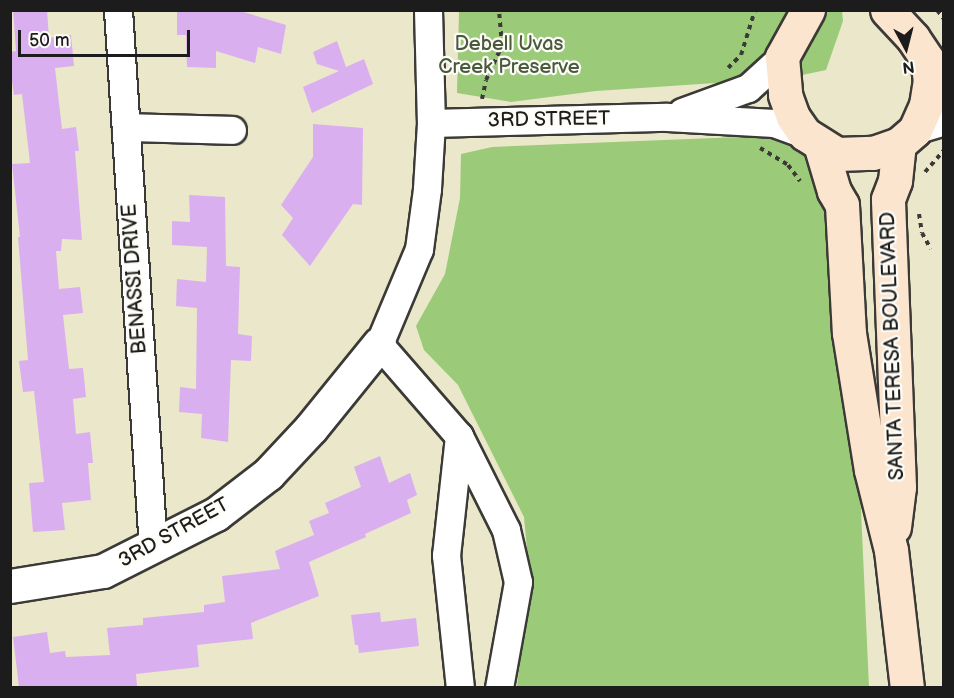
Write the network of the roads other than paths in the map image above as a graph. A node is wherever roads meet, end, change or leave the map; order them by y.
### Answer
1 (118, 10) edge
2 (428, 10) edge
3 (832, 10) edge
4 (887, 10) edge
5 (803, 18) edge
6 (782, 57) junction
7 (935, 65) edge
8 (667, 117) junction
9 (431, 123) junction
10 (126, 127) junction
11 (232, 130) dead end
12 (919, 132) edge
13 (813, 139) junction
14 (379, 344) junction
15 (459, 436) junction
16 (153, 548) junction
17 (891, 550) junction
18 (10, 586) edge
19 (460, 687) edge
20 (499, 687) edge
21 (908, 687) edge

1 - 10 street, BENASSI DRIVE
2 - 9 street
3 - 5 main road
4 - 7 main road
5 - 6 main road
6 - 8 street, 3RD STREET
6 - 13 main road, SANTA TERESA BOULEVARD
7 - 12 main road, SANTA TERESA BOULEVARD
8 - 9 street, 3RD STREET
8 - 13 street, 3RD STREET
9 - 14 street
10 - 11 street
10 - 16 street, BENASSI DRIVE
12 - 13 main road
12 - 17 main road, SANTA TERESA BOULEVARD
13 - 17 main road, SANTA TERESA BOULEVARD
14 - 15 street
14 - 16 street, 3RD STREET
15 - 19 street
15 - 20 street
16 - 18 street, 3RD STREET
17 - 21 main road, SANTA TERESA BOULEVARD

